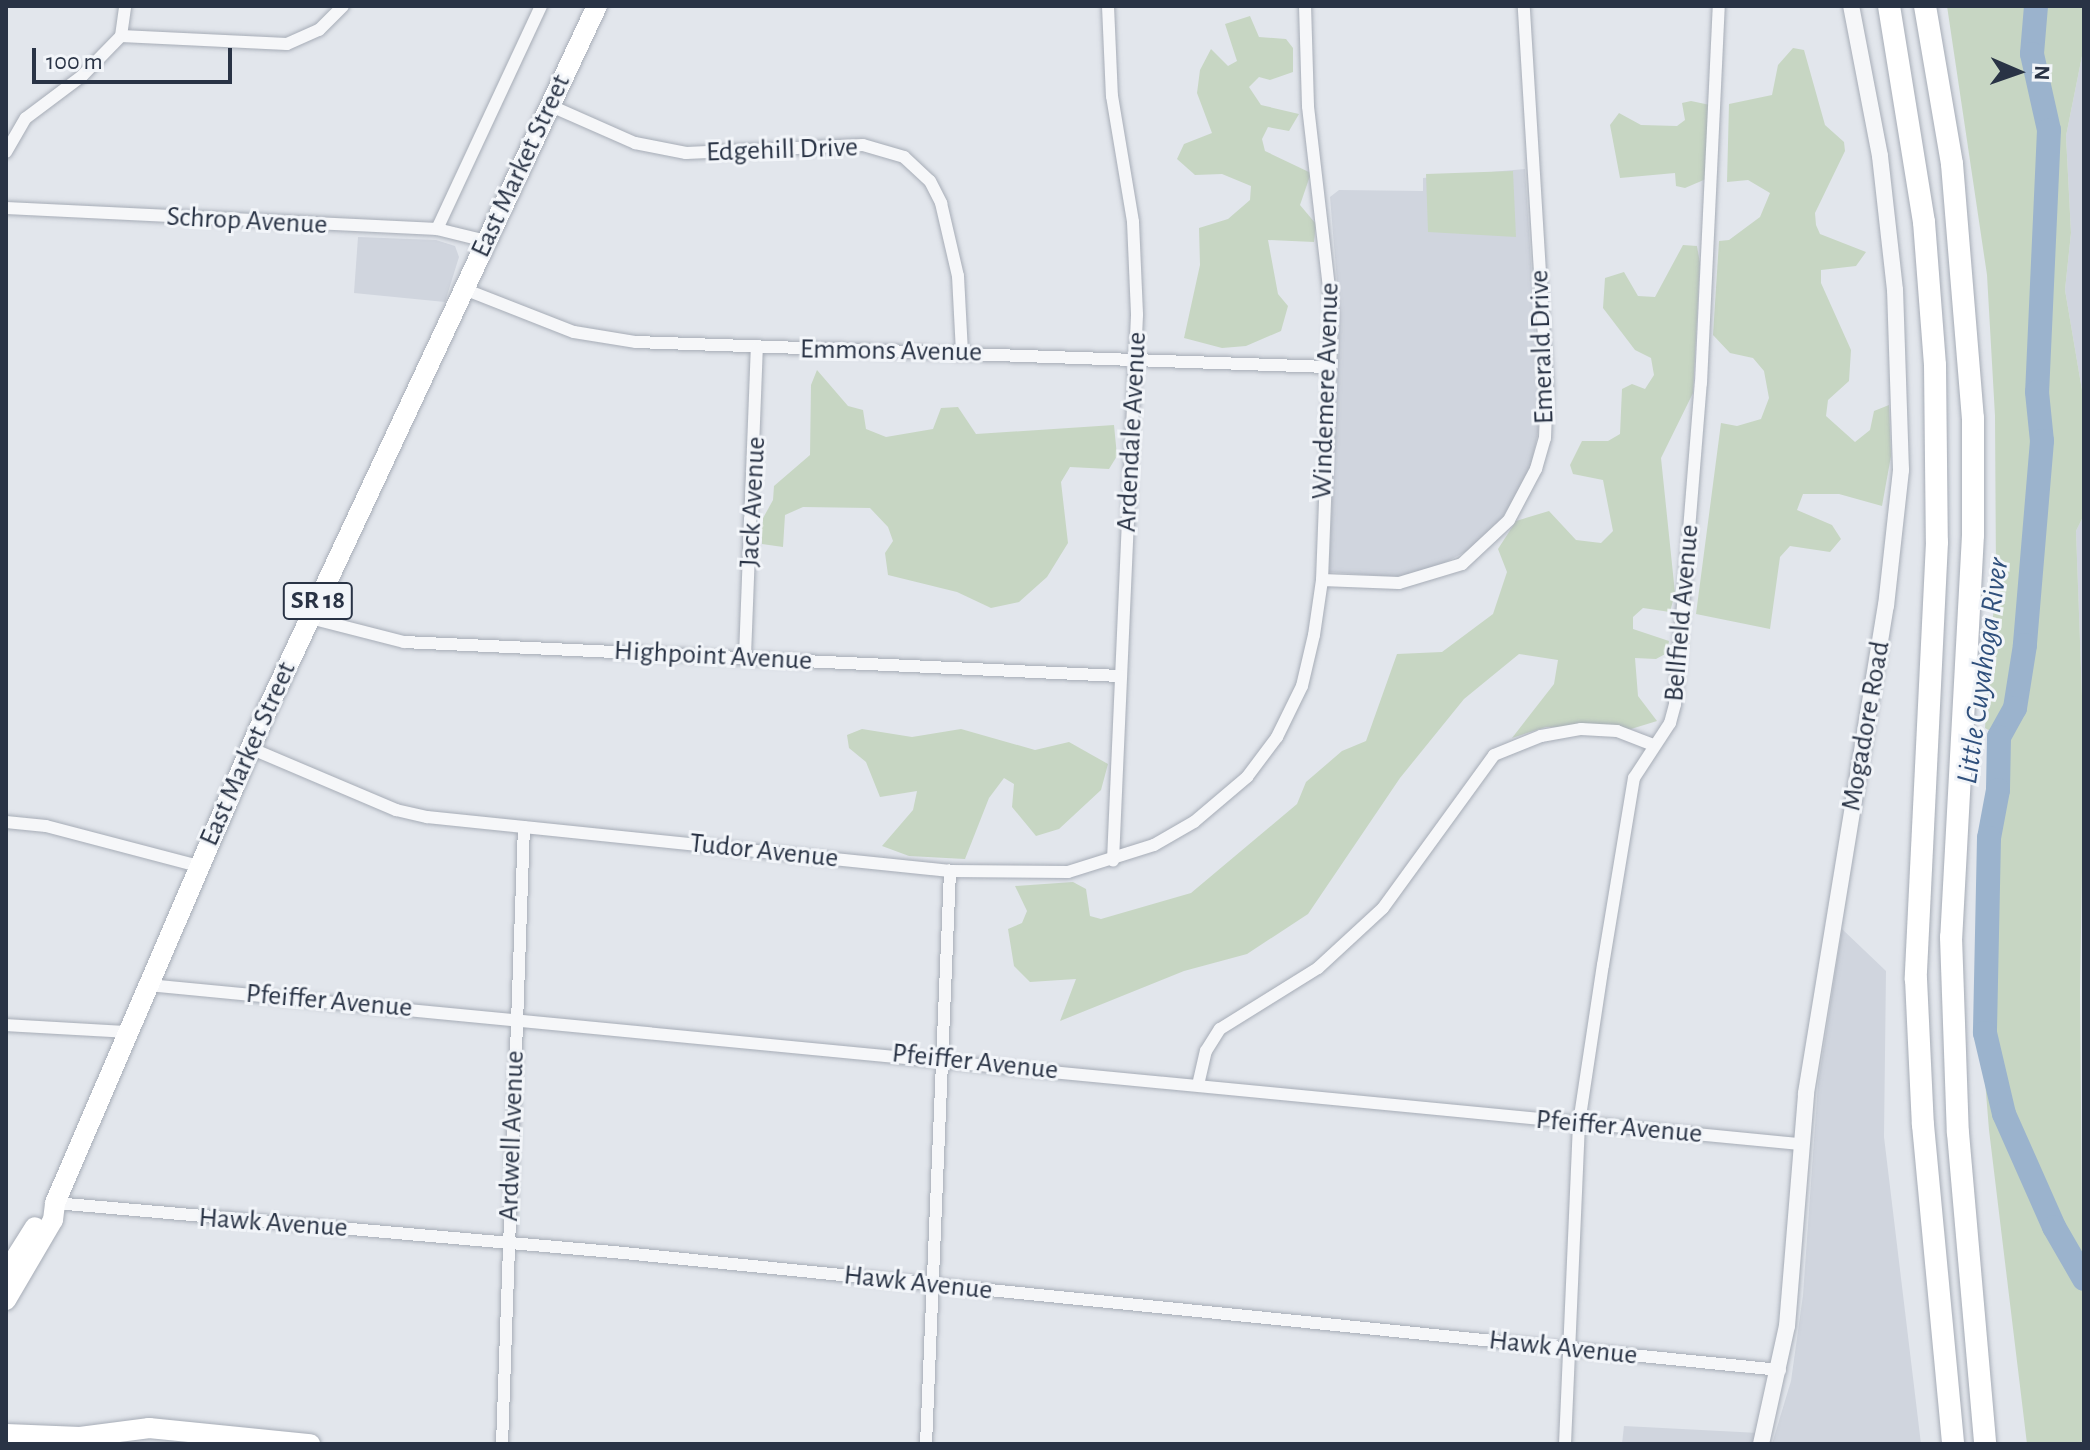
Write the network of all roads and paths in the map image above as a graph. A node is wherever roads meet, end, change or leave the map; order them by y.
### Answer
1 (125, 6) edge
2 (343, 6) edge
3 (541, 6) edge
4 (1108, 6) edge
5 (1305, 6) edge
6 (1524, 6) edge
7 (1719, 6) edge
8 (1851, 6) edge
9 (1889, 6) edge
10 (1925, 6) edge
11 (593, 7) edge
12 (121, 36) junction
13 (551, 106) junction
14 (6, 152) edge
15 (6, 208) edge
16 (437, 229) junction
17 (486, 241) junction
18 (464, 289) junction
19 (757, 348) junction
20 (962, 352) junction
21 (1135, 360) junction
22 (1327, 367) junction
23 (1322, 580) junction
24 (310, 618) junction
25 (745, 656) junction
26 (1120, 676) junction
27 (1654, 745) junction
28 (250, 748) junction
29 (1259, 763) joint
30 (6, 822) edge
31 (524, 827) junction
32 (1113, 860) junction
33 (198, 866) junction
34 (950, 871) junction
35 (148, 985) junction
36 (517, 1017) junction
37 (6, 1025) edge
38 (128, 1032) junction
39 (943, 1058) junction
40 (1198, 1085) junction
41 (1579, 1123) junction
42 (1800, 1144) junction
43 (55, 1203) junction
44 (508, 1243) junction
45 (6, 1273) edge
46 (933, 1286) junction
47 (6, 1300) edge
48 (1569, 1348) junction
49 (1780, 1370) junction
50 (6, 1434) edge
51 (216, 1439) edge
52 (1985, 1439) edge
53 (36, 1441) edge
54 (310, 1444) edge
55 (502, 1444) edge
56 (926, 1444) edge
57 (1565, 1444) edge
58 (1761, 1444) edge
59 (1953, 1444) edge

1 - 12 street
2 - 12 street
3 - 16 street
4 - 21 street, Ardendale Avenue
5 - 22 street, Windemere Avenue
6 - 23 street, Emerald Drive
7 - 27 street, Bellfield Avenue
8 - 42 street, Mogadore Road
9 - 59 highway
10 - 52 highway
11 - 13 main road, East Market Street / SR 18
12 - 14 street
13 - 17 main road, East Market Street / SR 18
13 - 20 street, Edgehill Drive
15 - 16 street, Schrop Avenue
16 - 17 street, Schrop Avenue
17 - 18 main road, East Market Street / SR 18
18 - 19 street, Emmons Avenue
18 - 24 main road, East Market Street / SR 18
19 - 20 street, Emmons Avenue
19 - 25 street, Jack Avenue
20 - 21 street, Emmons Avenue
21 - 22 street, Emmons Avenue
21 - 26 street, Ardendale Avenue
22 - 23 street, Windemere Avenue
23 - 29 street, Windemere Avenue
24 - 25 street, Highpoint Avenue
24 - 28 main road, East Market Street / SR 18
25 - 26 street, Highpoint Avenue
26 - 32 street, Ardendale Avenue
27 - 40 street
27 - 41 street, Bellfield Avenue
28 - 31 street, Tudor Avenue
28 - 33 main road, East Market Street / SR 18
29 - 32 street, Tudor Avenue
30 - 33 street
31 - 34 street, Tudor Avenue
31 - 36 street, Ardwell Avenue
32 - 34 street, Tudor Avenue
33 - 35 main road, East Market Street / SR 18
34 - 39 street
35 - 36 street, Pfeiffer Avenue
35 - 38 main road, East Market Street / SR 18
36 - 39 street, Pfeiffer Avenue
36 - 44 street, Ardwell Avenue
37 - 38 street
38 - 43 main road, East Market Street / SR 18
39 - 40 street, Pfeiffer Avenue
39 - 46 street
40 - 41 street, Pfeiffer Avenue
41 - 42 street, Pfeiffer Avenue
41 - 48 street, Bellfield Avenue
42 - 49 street, Mogadore Road
43 - 44 street, Hawk Avenue
43 - 45 main road, East Market Street / SR 18
43 - 47 main road, East Market Street / SR 18
44 - 46 street, Hawk Avenue
44 - 55 street, Ardwell Avenue
46 - 48 street, Hawk Avenue
46 - 56 street
48 - 49 street, Hawk Avenue
48 - 57 street, Bellfield Avenue
49 - 58 street, Mogadore Road
50 - 53 main road
51 - 53 main road
51 - 54 main road

